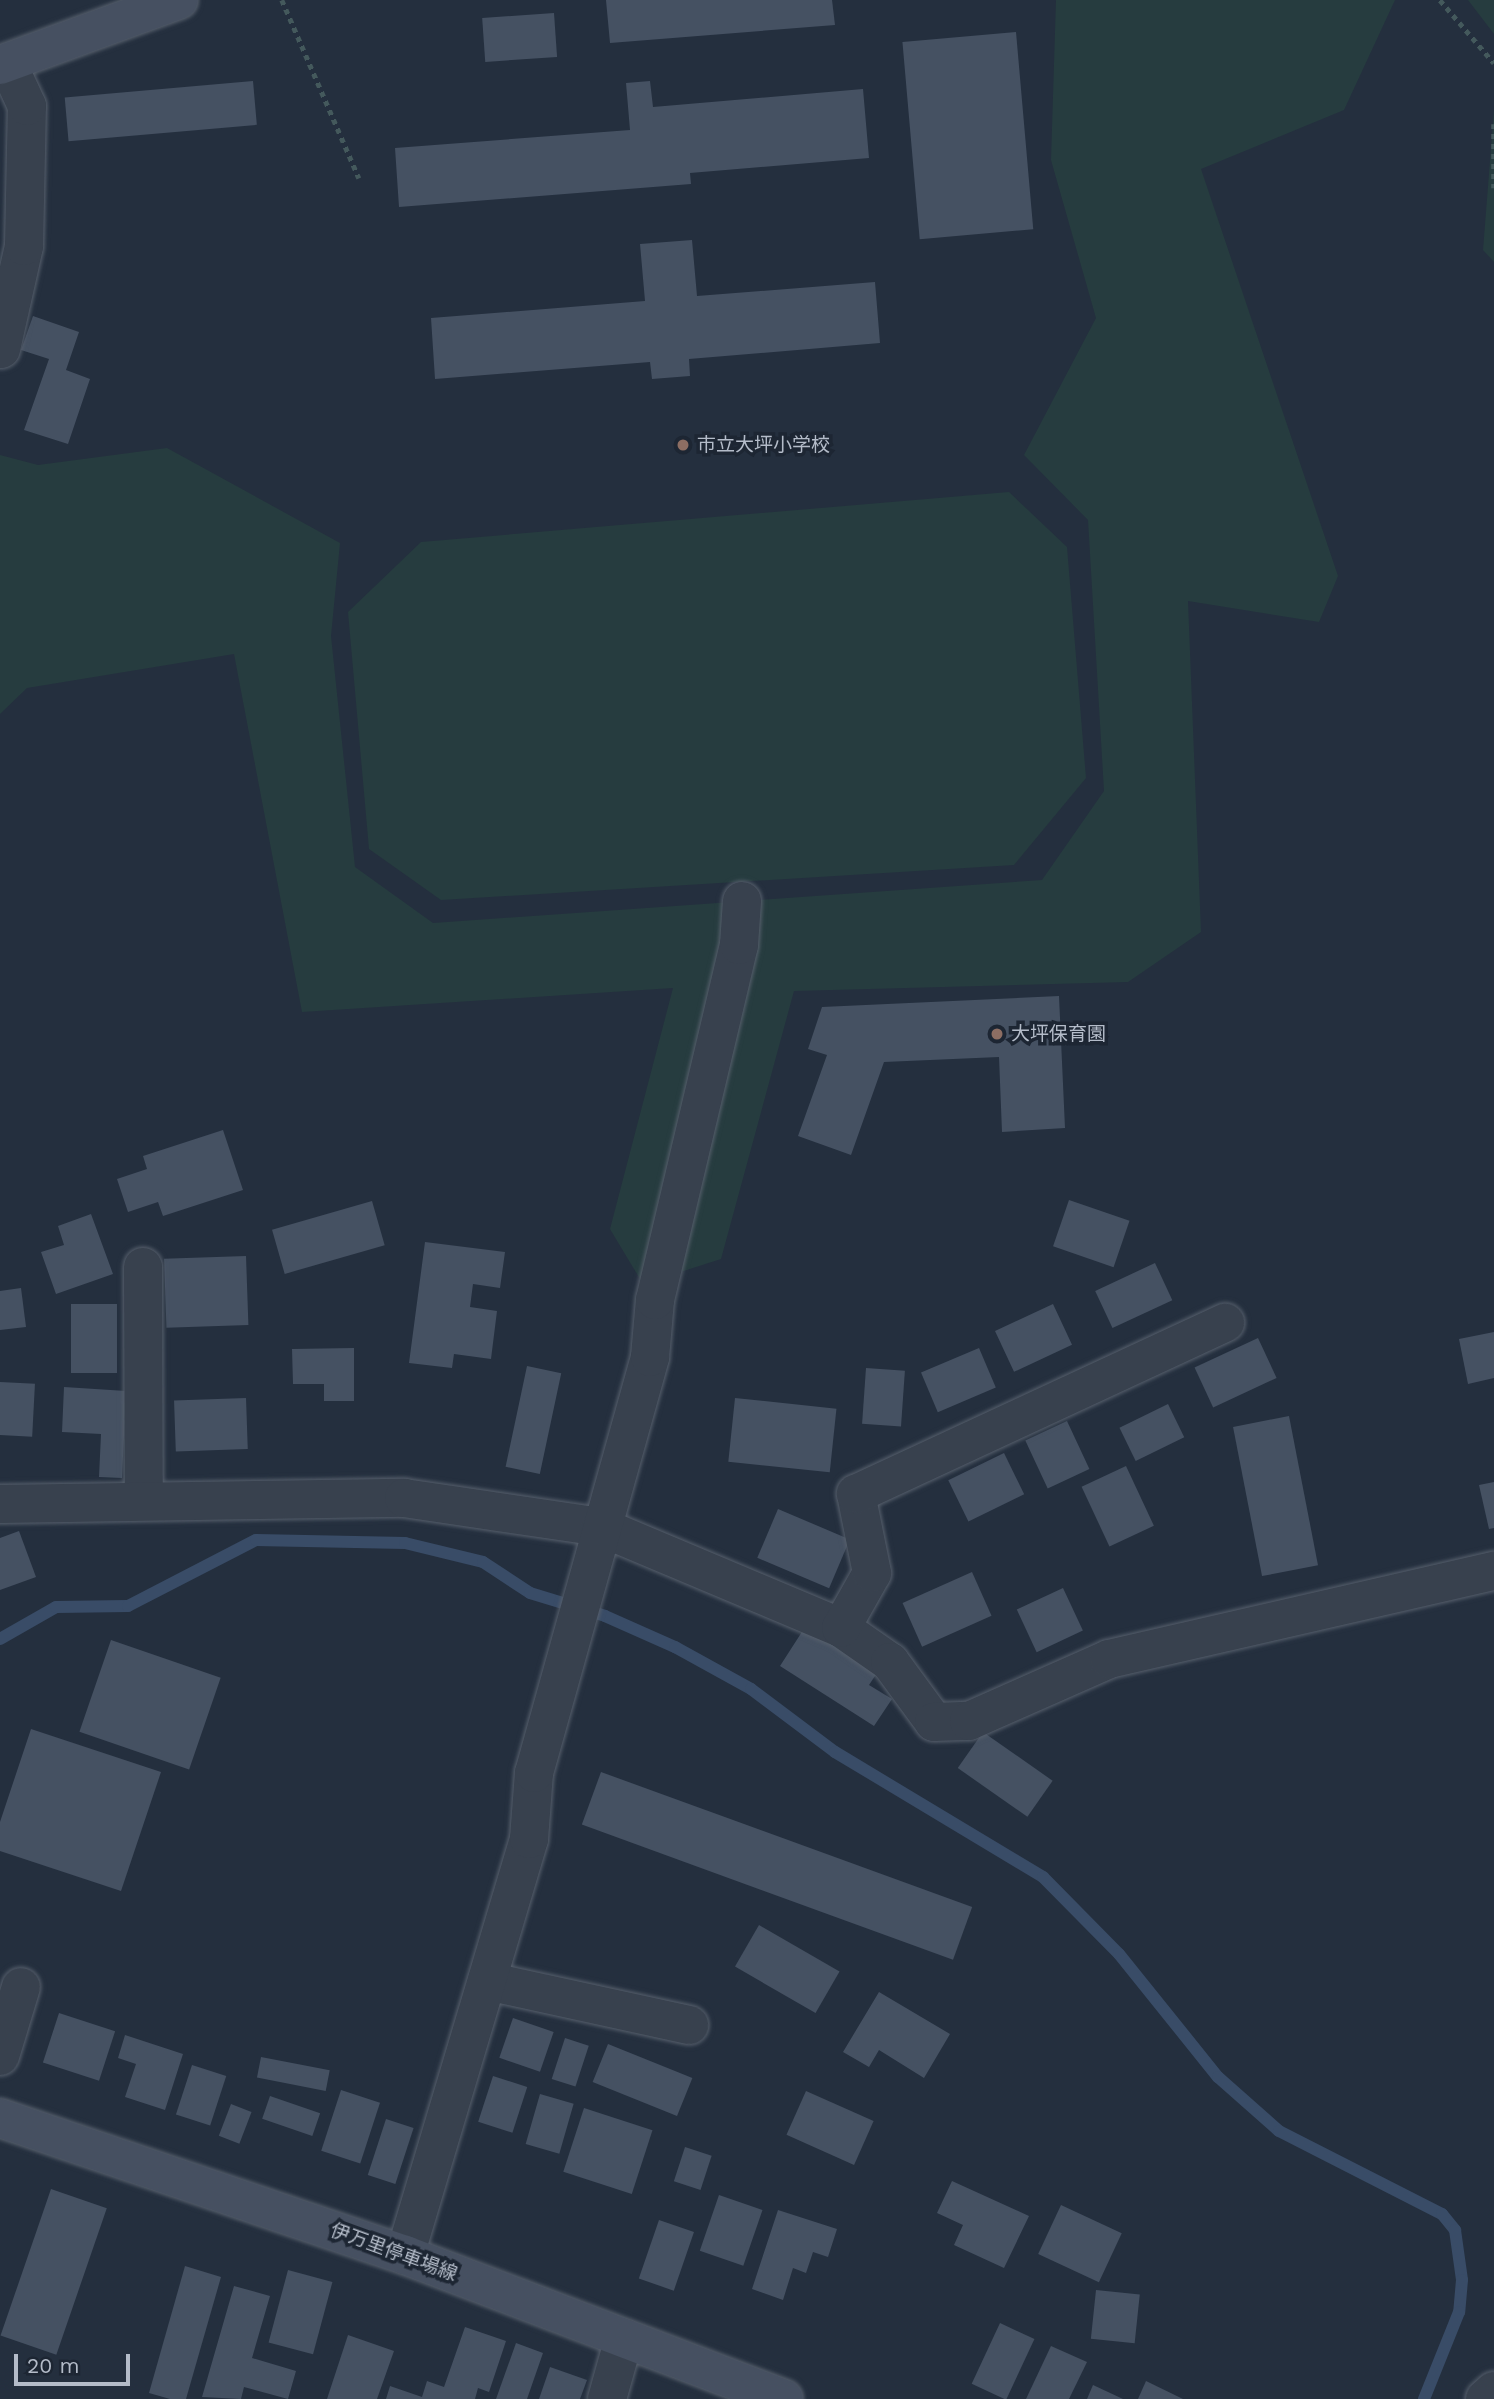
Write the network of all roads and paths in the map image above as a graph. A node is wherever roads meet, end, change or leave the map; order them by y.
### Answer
1 (179, 0) edge
2 (282, 0) edge
3 (1440, 0) edge
4 (1494, 63) edge
5 (4, 64) edge
6 (1494, 124) edge
7 (359, 178) dead end
8 (1494, 188) edge
9 (1, 349) edge
10 (742, 901) dead end
11 (143, 1267) dead end
12 (1225, 1323) dead end
13 (144, 1499) junction
14 (0, 1504) edge
15 (596, 1543) junction
16 (1494, 1571) edge
17 (841, 1628) junction
18 (487, 1981) junction
19 (21, 1987) dead end
20 (689, 2025) dead end
21 (0, 2056) edge
22 (0, 2118) edge
23 (405, 2255) junction
24 (624, 2338) junction
25 (1494, 2391) edge
26 (607, 2399) edge
27 (784, 2399) edge
28 (1485, 2399) edge

1 - 5 main road
2 - 7 path
3 - 4 path
5 - 9 street
6 - 8 path
10 - 15 street
11 - 13 street
12 - 17 street
13 - 14 street
13 - 15 street
15 - 17 street
15 - 18 street
16 - 17 street
18 - 20 street
18 - 23 street
19 - 21 street
22 - 23 main road, 伊万里停車場線
23 - 24 main road, 伊万里停車場線
24 - 26 street
24 - 27 main road, 伊万里停車場線
25 - 28 street

